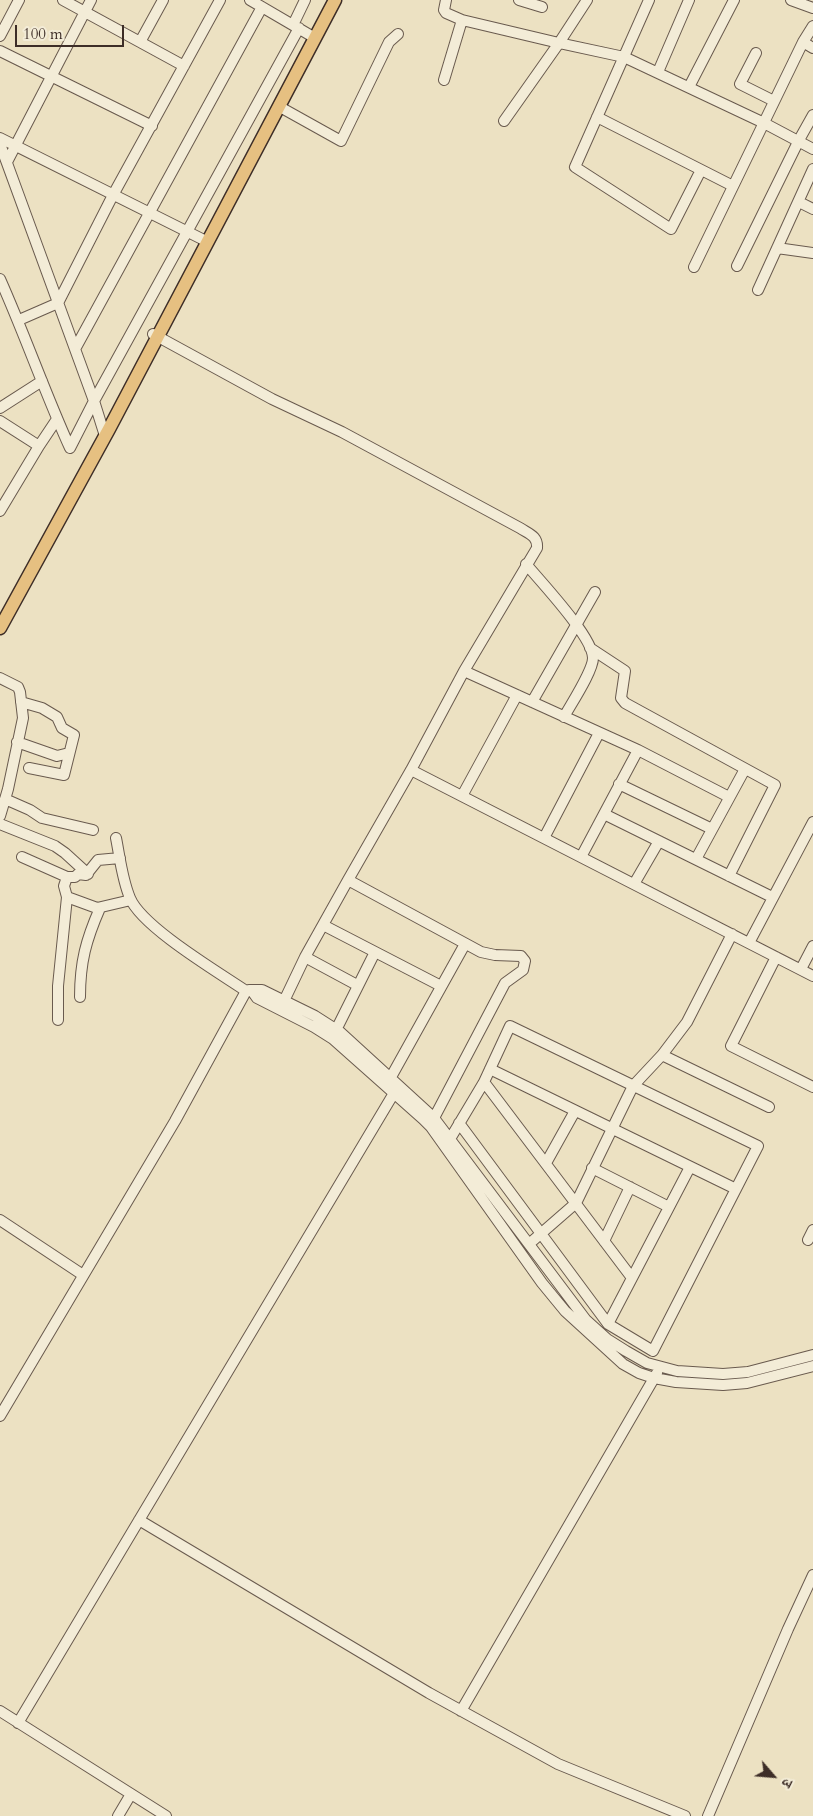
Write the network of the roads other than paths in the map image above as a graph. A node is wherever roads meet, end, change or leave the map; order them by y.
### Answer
1 (19, 0) edge
2 (63, 0) edge
3 (91, 0) edge
4 (163, 0) edge
5 (220, 0) edge
6 (250, 0) edge
7 (305, 0) edge
8 (330, 0) edge
9 (335, 0) edge
10 (446, 0) edge
11 (519, 0) edge
12 (587, 0) edge
13 (649, 0) edge
14 (689, 0) edge
15 (734, 0) edge
16 (791, 0) edge
17 (262, 7) junction
18 (542, 7) dead end
19 (813, 8) edge
20 (85, 12) junction
21 (462, 20) junction
22 (296, 26) junction
23 (813, 26) edge
24 (398, 34) dead end
25 (0, 36) edge
26 (313, 37) junction
27 (140, 42) junction
28 (803, 42) junction
29 (559, 43) junction
30 (813, 48) edge
31 (0, 51) edge
32 (756, 53) dead end
33 (624, 57) junction
34 (184, 66) junction
35 (658, 72) junction
36 (51, 76) junction
37 (444, 80) dead end
38 (689, 87) junction
39 (774, 101) junction
40 (280, 107) junction
41 (813, 115) edge
42 (597, 117) junction
43 (504, 121) dead end
44 (764, 122) junction
45 (152, 126) junction
46 (0, 138) edge
47 (799, 140) junction
48 (0, 144) edge
49 (15, 146) junction
50 (813, 149) edge
51 (7, 162) junction
52 (701, 170) junction
53 (812, 175) edge
54 (733, 186) junction
55 (113, 196) junction
56 (798, 202) junction
57 (813, 209) edge
58 (148, 213) junction
59 (187, 231) junction
60 (204, 240) junction
61 (777, 248) junction
62 (813, 253) edge
63 (694, 266) dead end
64 (737, 266) dead end
65 (0, 279) edge
66 (758, 290) dead end
67 (5, 302) edge
68 (58, 303) junction
69 (19, 320) junction
70 (155, 334) junction
71 (75, 348) junction
72 (42, 381) junction
73 (94, 401) junction
74 (0, 408) edge
75 (57, 419) junction
76 (0, 422) edge
77 (103, 433) junction
78 (39, 446) junction
79 (0, 511) edge
80 (526, 564) junction
81 (595, 592) dead end
82 (0, 619) edge
83 (576, 625) junction
84 (0, 628) edge
85 (590, 648) junction
86 (464, 671) junction
87 (0, 678) edge
88 (517, 695) junction
89 (21, 702) junction
90 (532, 702) junction
91 (564, 717) junction
92 (600, 733) junction
93 (18, 742) junction
94 (638, 750) junction
95 (70, 754) junction
96 (29, 768) dead end
97 (411, 770) junction
98 (744, 770) junction
99 (619, 784) junction
100 (4, 787) edge
101 (462, 796) junction
102 (729, 797) junction
103 (5, 799) junction
104 (604, 814) junction
105 (0, 816) edge
106 (813, 822) edge
107 (0, 824) edge
108 (712, 829) junction
109 (93, 830) dead end
110 (116, 838) dead end
111 (544, 838) junction
112 (809, 838) edge
113 (658, 841) junction
114 (581, 856) junction
115 (22, 857) dead end
116 (120, 858) junction
117 (696, 859) junction
118 (88, 874) junction
119 (729, 876) junction
120 (67, 877) junction
121 (348, 880) junction
122 (634, 884) junction
123 (67, 897) junction
124 (772, 897) junction
125 (130, 900) junction
126 (100, 908) junction
127 (323, 925) junction
128 (732, 934) junction
129 (749, 943) junction
130 (465, 944) junction
131 (813, 946) edge
132 (375, 952) junction
133 (306, 957) junction
134 (776, 957) junction
135 (801, 970) junction
136 (813, 976) edge
137 (357, 985) junction
138 (441, 986) junction
139 (249, 991) junction
140 (80, 997) dead end
141 (284, 1001) junction
142 (58, 1020) dead end
143 (336, 1030) junction
144 (662, 1055) junction
145 (490, 1069) junction
146 (391, 1077) junction
147 (484, 1082) junction
148 (634, 1086) junction
149 (813, 1087) edge
150 (394, 1094) junction
151 (769, 1107) dead end
152 (575, 1110) junction
153 (434, 1118) junction
154 (459, 1123) junction
155 (612, 1129) junction
156 (450, 1139) junction
157 (546, 1163) junction
158 (690, 1166) junction
159 (592, 1168) junction
160 (630, 1187) junction
161 (736, 1189) junction
162 (576, 1203) junction
163 (669, 1207) junction
164 (0, 1220) edge
165 (813, 1230) edge
166 (542, 1233) junction
167 (808, 1240) dead end
168 (604, 1241) junction
169 (529, 1244) junction
170 (83, 1275) junction
171 (632, 1278) junction
172 (608, 1324) junction
173 (813, 1355) edge
174 (661, 1365) junction
175 (813, 1366) edge
176 (654, 1378) junction
177 (0, 1416) edge
178 (139, 1520) junction
179 (813, 1575) edge
180 (0, 1711) edge
181 (461, 1711) junction
182 (18, 1722) junction
183 (131, 1794) junction
184 (118, 1816) edge
185 (166, 1816) edge
186 (686, 1816) edge
187 (708, 1816) edge

1 - 25 street
2 - 20 street
3 - 20 street
4 - 27 street
5 - 34 street
6 - 17 street
7 - 22 street
8 - 26 main road
9 - 26 main road
10 - 21 street
11 - 18 street
12 - 29 street
13 - 33 street
14 - 35 street
15 - 38 street
16 - 19 street
17 - 22 street
17 - 58 street
20 - 27 street
20 - 36 street
21 - 29 street
21 - 37 street
22 - 26 street
22 - 59 street
23 - 28 street
24 - 40 street
26 - 40 main road
26 - 60 main road
27 - 34 street
28 - 30 street
28 - 39 street
29 - 33 street
29 - 43 street
31 - 36 street
32 - 39 street
33 - 35 street
33 - 42 street
34 - 45 street
35 - 38 street
36 - 45 street
36 - 49 street
38 - 44 street
39 - 44 street
40 - 70 main road
41 - 47 street
42 - 52 street
42 - 52 street
44 - 47 street
44 - 54 street
45 - 55 street
46 - 49 street
47 - 50 street
47 - 64 street
48 - 51 street
49 - 51 street
49 - 55 street
51 - 68 street
52 - 54 street
53 - 56 street
54 - 63 street
55 - 58 street
55 - 68 street
56 - 57 street
56 - 61 street
58 - 59 street
58 - 71 street
59 - 60 street
59 - 73 street
60 - 70 main road
61 - 62 street
61 - 66 street
65 - 67 street
67 - 69 street
68 - 69 street
68 - 71 street
69 - 72 street
70 - 77 main road
70 - 80 street
71 - 73 street
72 - 74 street
72 - 75 street
73 - 75 street
73 - 77 street
75 - 78 street
76 - 78 street
77 - 82 main road
77 - 84 main road
78 - 79 street
80 - 83 street
80 - 86 street
81 - 83 street
83 - 85 street
83 - 90 street
85 - 91 street
85 - 98 street
86 - 88 street
86 - 97 street
87 - 89 street
88 - 90 street
88 - 101 street
89 - 93 street
89 - 95 street
90 - 91 street
91 - 92 street
92 - 94 street
92 - 111 street
93 - 95 street
93 - 100 street
94 - 99 street
94 - 102 street
95 - 96 street
97 - 101 street
97 - 121 street
98 - 102 street
98 - 119 street
99 - 104 street
99 - 108 street
100 - 103 street
101 - 111 street
102 - 108 street
103 - 105 street
103 - 109 street
104 - 113 street
104 - 114 street
106 - 112 street
107 - 118 street
108 - 117 street
110 - 116 street
111 - 114 street
112 - 124 street
113 - 117 street
113 - 122 street
114 - 122 street
115 - 120 street
116 - 118 street
116 - 125 street
117 - 119 street
118 - 120 street
119 - 124 street
120 - 123 street
121 - 127 street
121 - 130 street
122 - 128 street
123 - 126 street
123 - 142 street
124 - 129 street
125 - 126 street
125 - 139 street
126 - 140 street
127 - 132 street
127 - 133 street
128 - 129 street
128 - 144 street
129 - 134 street
130 - 138 street
130 - 153 street
131 - 135 street
132 - 137 street
132 - 138 street
133 - 137 street
133 - 141 street
134 - 135 street
134 - 149 street
135 - 136 street
137 - 143 street
138 - 146 street
139 - 141 street
139 - 150 street
139 - 170 street
141 - 143 street
143 - 146 street
144 - 148 street
144 - 151 street
145 - 147 street
145 - 148 street
145 - 152 street
146 - 153 street
147 - 154 street
147 - 157 street
148 - 155 street
148 - 161 street
150 - 176 street
150 - 178 street
152 - 155 street
152 - 157 street
153 - 156 street
154 - 156 street
154 - 166 street
155 - 158 street
155 - 159 street
156 - 169 street
157 - 162 street
158 - 161 street
158 - 163 street
159 - 160 street
159 - 162 street
160 - 163 street
160 - 168 street
161 - 172 street
162 - 166 street
162 - 168 street
163 - 171 street
164 - 170 street
165 - 167 street
166 - 169 street
166 - 172 street
168 - 171 street
169 - 174 street
170 - 177 street
171 - 172 street
173 - 174 street
174 - 176 street
175 - 176 street
176 - 181 street
178 - 181 street
178 - 182 street
179 - 187 street
180 - 182 street
181 - 186 street
182 - 183 street
183 - 184 street
183 - 185 street

